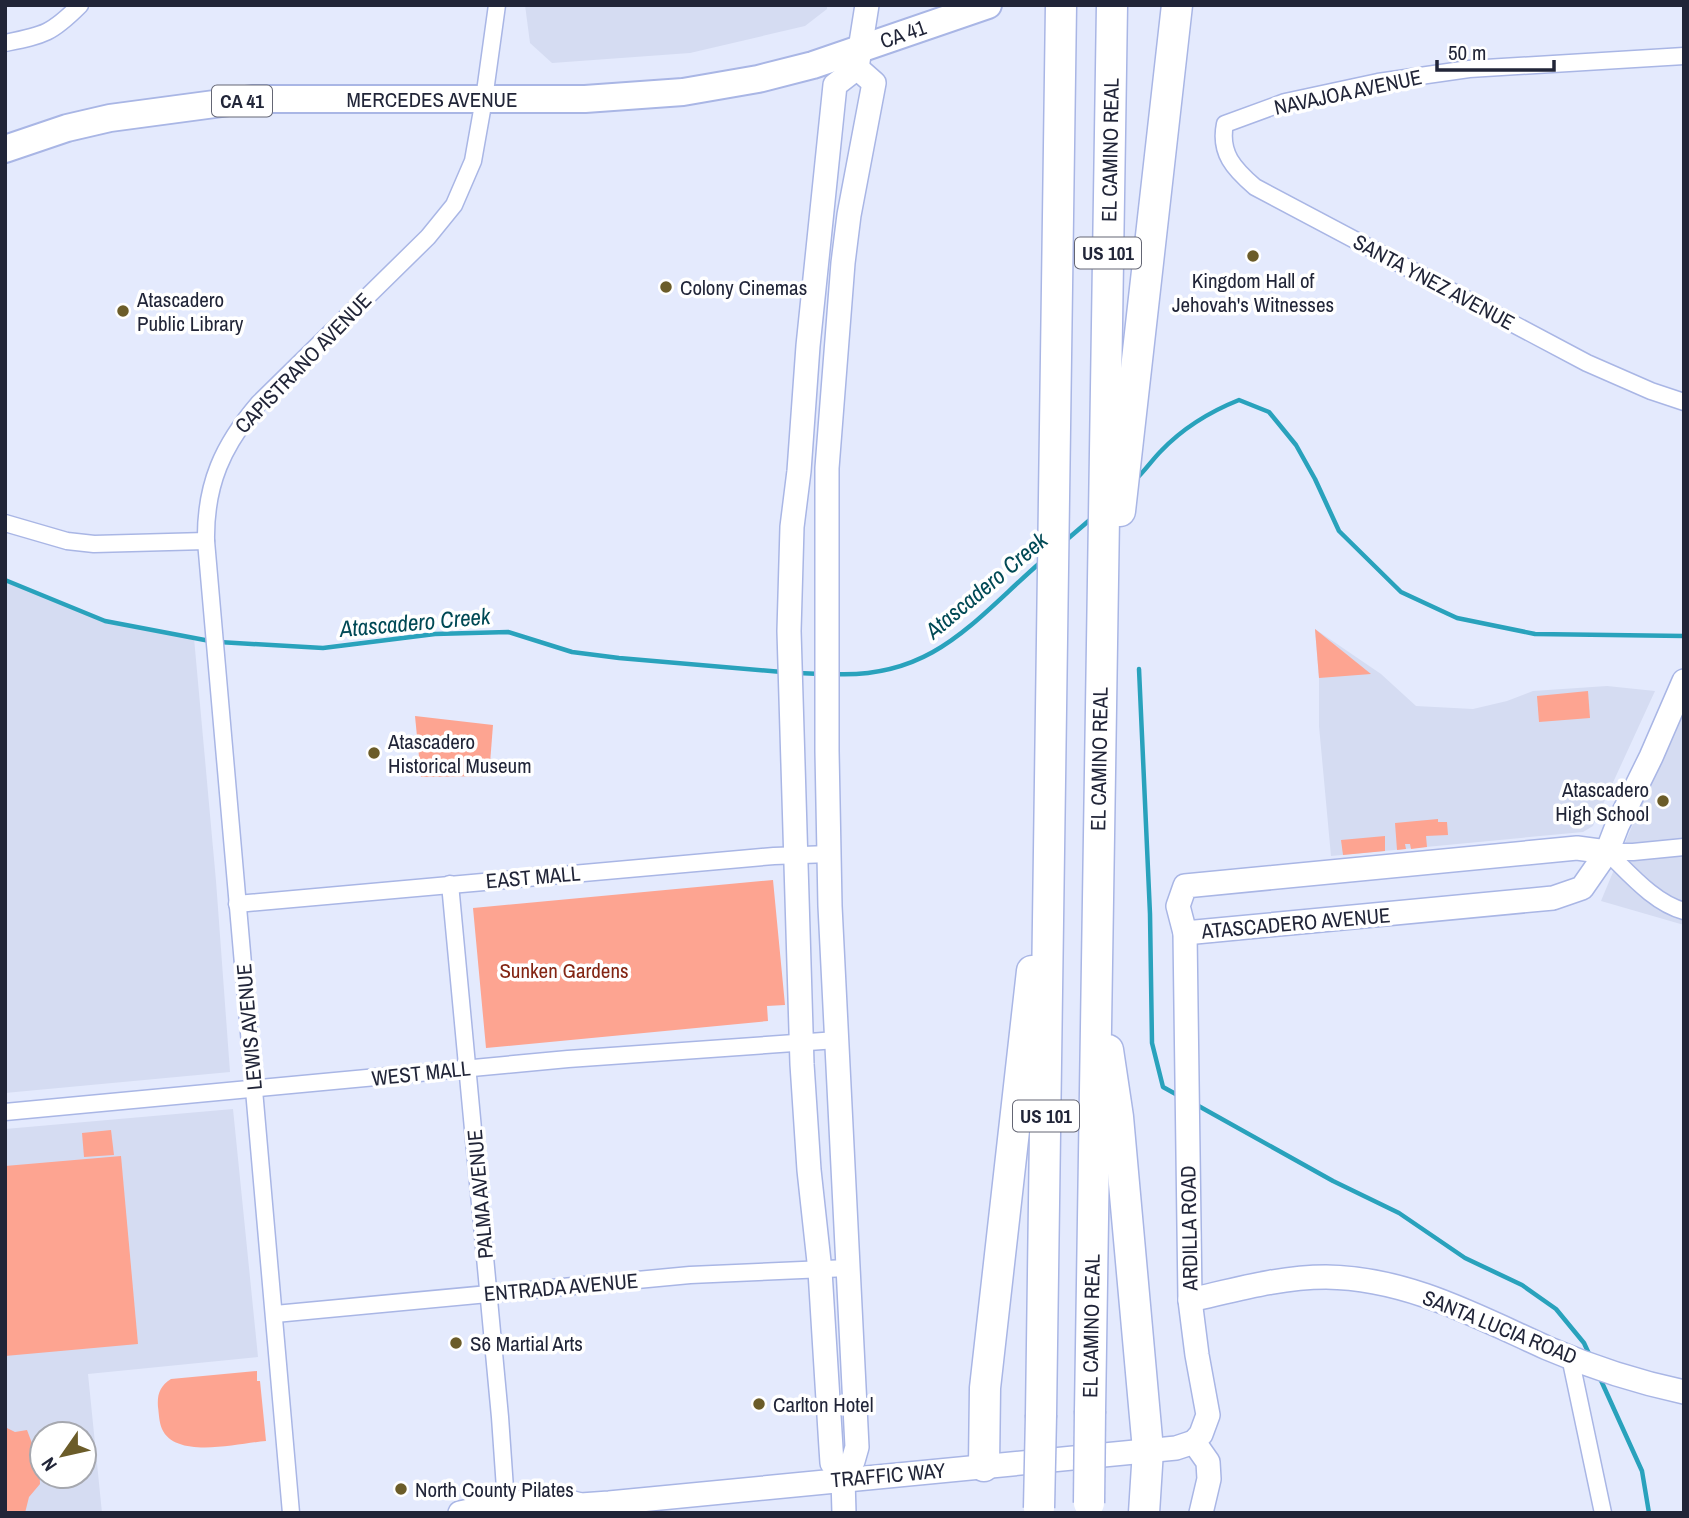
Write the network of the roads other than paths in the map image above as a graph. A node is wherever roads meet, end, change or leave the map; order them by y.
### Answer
1 (80, 5) edge
2 (497, 5) edge
3 (867, 5) edge
4 (988, 5) edge
5 (995, 5) edge
6 (1062, 5) edge
7 (1177, 5) edge
8 (1112, 10) edge
9 (5, 43) edge
10 (1684, 56) edge
11 (858, 59) junction
12 (484, 99) junction
13 (1224, 124) joint
14 (5, 149) edge
15 (1684, 402) edge
16 (1113, 498) junction
17 (5, 523) edge
18 (206, 541) junction
19 (1684, 681) edge
20 (1050, 818) junction
21 (1684, 846) edge
22 (1607, 852) junction
23 (830, 854) junction
24 (795, 855) junction
25 (450, 884) junction
26 (237, 904) junction
27 (1684, 911) edge
28 (1185, 933) junction
29 (1096, 973) junction
30 (837, 1040) junction
31 (801, 1042) junction
32 (467, 1068) junction
33 (255, 1090) junction
34 (5, 1112) edge
35 (848, 1268) junction
36 (820, 1271) junction
37 (489, 1294) junction
38 (1190, 1300) junction
39 (275, 1314) junction
40 (1570, 1357) junction
41 (1684, 1392) edge
42 (1194, 1442) junction
43 (1148, 1450) junction
44 (984, 1465) junction
45 (843, 1479) junction
46 (506, 1503) junction
47 (581, 1505) junction
48 (610, 1508) edge
49 (1089, 1508) edge
50 (1039, 1510) edge
51 (291, 1513) edge
52 (460, 1513) edge
53 (559, 1513) edge
54 (844, 1513) edge
55 (1144, 1513) edge
56 (1201, 1513) edge
57 (1603, 1513) edge

1 - 9 street
2 - 12 street, CAPISTRANO AVENUE
3 - 11 street
4 - 5 main road, CA 41 / CA 41
4 - 11 main road, CA 41 / CA 41
6 - 20 highway, US 101
7 - 16 highway
8 - 16 highway, EL CAMINO REAL / US 101
10 - 13 street, NAVAJOA AVENUE
11 - 12 main road, MERCEDES AVENUE / CA 41
11 - 23 street
11 - 24 street
12 - 14 main road, MERCEDES AVENUE / CA 41
12 - 18 street, CAPISTRANO AVENUE
13 - 15 street, SANTA YNEZ AVENUE
16 - 29 highway, EL CAMINO REAL / US 101
17 - 18 street
18 - 26 street, LEWIS AVENUE
19 - 22 street, ATASCADERO AVENUE
20 - 44 highway
20 - 50 highway, US 101, bridge
21 - 22 street
22 - 27 street
22 - 28 street, ATASCADERO AVENUE
22 - 28 street, ATASCADERO AVENUE
23 - 24 street, EAST MALL
23 - 30 street
24 - 25 street, EAST MALL
24 - 31 street
25 - 26 street, EAST MALL
25 - 32 street, PALMA AVENUE
26 - 33 street, LEWIS AVENUE
28 - 38 street, ARDILLA ROAD
29 - 43 highway
29 - 49 highway, EL CAMINO REAL / US 101, bridge
30 - 31 street, WEST MALL
30 - 35 street
31 - 32 street, WEST MALL
31 - 36 street
32 - 33 street, WEST MALL
32 - 37 street, PALMA AVENUE
33 - 34 street, WEST MALL
33 - 39 street, LEWIS AVENUE
35 - 36 street, ENTRADA AVENUE
35 - 45 street
36 - 37 street, ENTRADA AVENUE
36 - 45 street
37 - 39 street, ENTRADA AVENUE
37 - 46 street, PALMA AVENUE
38 - 40 street, SANTA LUCIA ROAD
38 - 42 street, ARDILLA ROAD
39 - 51 street, LEWIS AVENUE
40 - 41 street, SANTA LUCIA ROAD
40 - 57 street
42 - 43 street, TRAFFIC WAY
42 - 56 street
43 - 44 street, TRAFFIC WAY
43 - 55 highway
44 - 45 street, TRAFFIC WAY
45 - 48 street, TRAFFIC WAY
45 - 54 street
46 - 47 street, TRAFFIC WAY
46 - 52 street, TRAFFIC WAY
47 - 48 street, TRAFFIC WAY
47 - 53 street, TRAFFIC WAY

